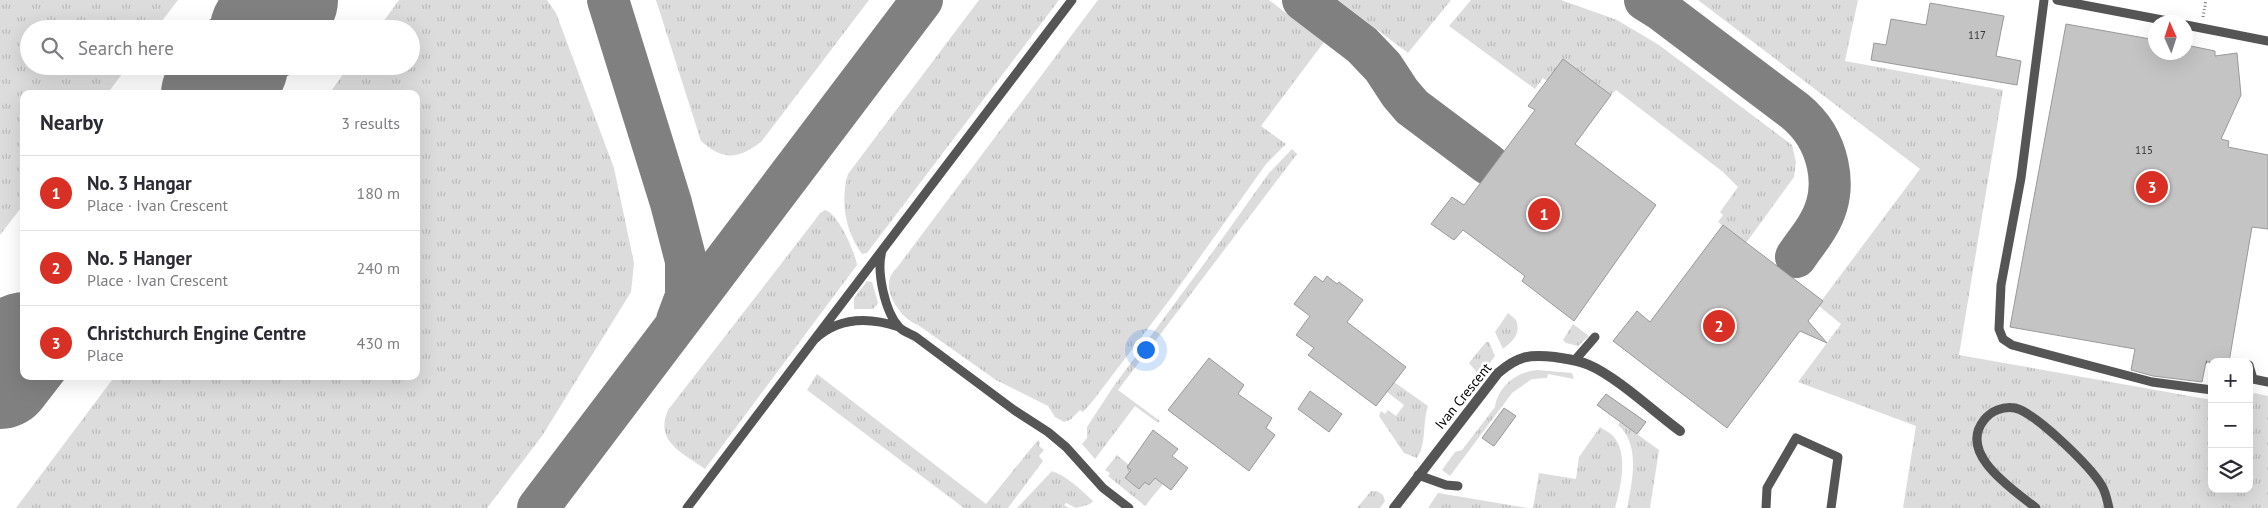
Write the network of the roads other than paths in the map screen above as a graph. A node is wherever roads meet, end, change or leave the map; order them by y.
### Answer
1 (1072, 0) edge
2 (2044, 0) edge
3 (2057, 0) edge
4 (2148, 17) edge
5 (2193, 26) edge
6 (2268, 41) edge
7 (883, 246) junction
8 (899, 327) junction
9 (1595, 337) dead end
10 (814, 340) junction
11 (1575, 360) junction
12 (2253, 380) edge
13 (2268, 382) edge
14 (2208, 389) edge
15 (1680, 431) dead end
16 (1418, 475) junction
17 (1458, 486) dead end
18 (687, 508) edge
19 (1130, 508) edge
20 (1394, 508) edge
21 (1766, 508) edge
22 (1831, 508) edge
23 (2036, 508) edge
24 (2109, 508) edge

1 - 7 lane
2 - 14 lane
3 - 4 lane
5 - 6 lane
7 - 8 lane
7 - 10 lane
8 - 10 lane
8 - 19 lane
9 - 11 lane
10 - 18 lane
11 - 15 street, Ivan Crescent
11 - 16 street, Ivan Crescent
12 - 13 lane
16 - 17 lane
16 - 20 street, Ivan Crescent
21 - 22 lane
23 - 24 lane

